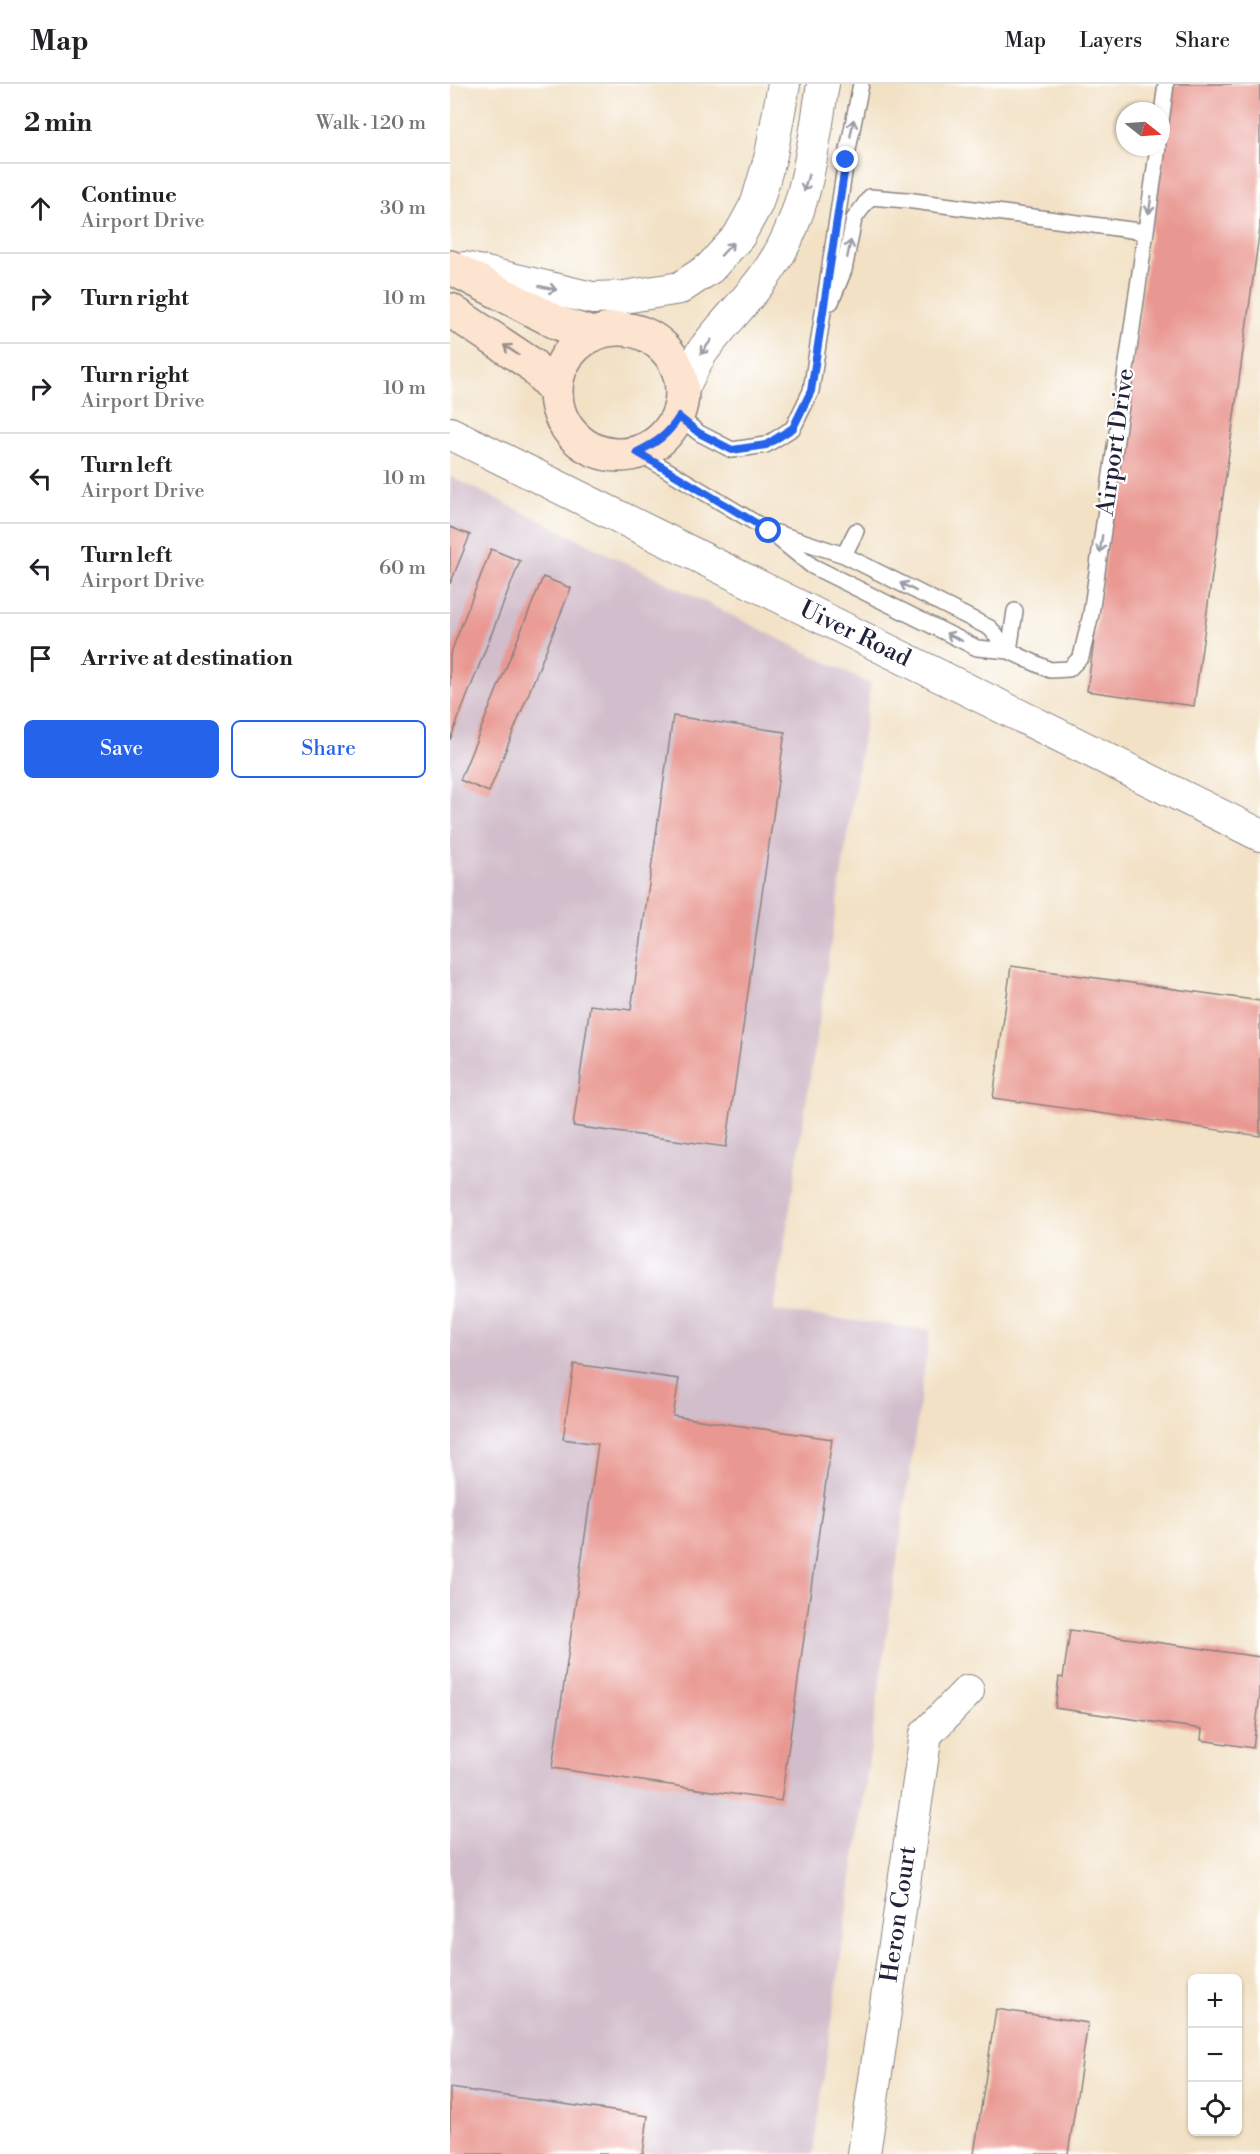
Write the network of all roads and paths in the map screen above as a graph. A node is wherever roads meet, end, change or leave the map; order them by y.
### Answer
1 (784, 84) edge
2 (823, 84) edge
3 (861, 84) edge
4 (1166, 84) edge
5 (1164, 102) edge
6 (1157, 156) edge
7 (1146, 232) junction
8 (450, 266) edge
9 (450, 310) edge
10 (822, 324) junction
11 (592, 334) junction
12 (554, 389) junction
13 (681, 403) junction
14 (450, 433) edge
15 (637, 452) junction
16 (769, 531) junction
17 (856, 531) dead end
18 (844, 555) junction
19 (1015, 611) dead end
20 (1009, 651) junction
21 (1260, 835) edge
22 (968, 1691) dead end
23 (864, 2154) edge

8 -> 1 street
2 -> 13 street
10 -> 3 lane
4 - 5 lane
6 -> 7 lane, Airport Drive
10 -> 7 lane
7 -> 20 lane, Airport Drive
8 - 11 street
12 -> 9 street
10 - 13 lane
11 - 12 street
11 - 13 street
12 - 15 street
13 - 15 street
14 - 21 street, Uiver Road
15 - 16 lane, Airport Drive
16 - 18 lane, Airport Drive
20 -> 16 lane, Airport Drive
17 - 18 lane
20 -> 18 lane, Airport Drive
19 - 20 lane
22 - 23 street, Heron Court

